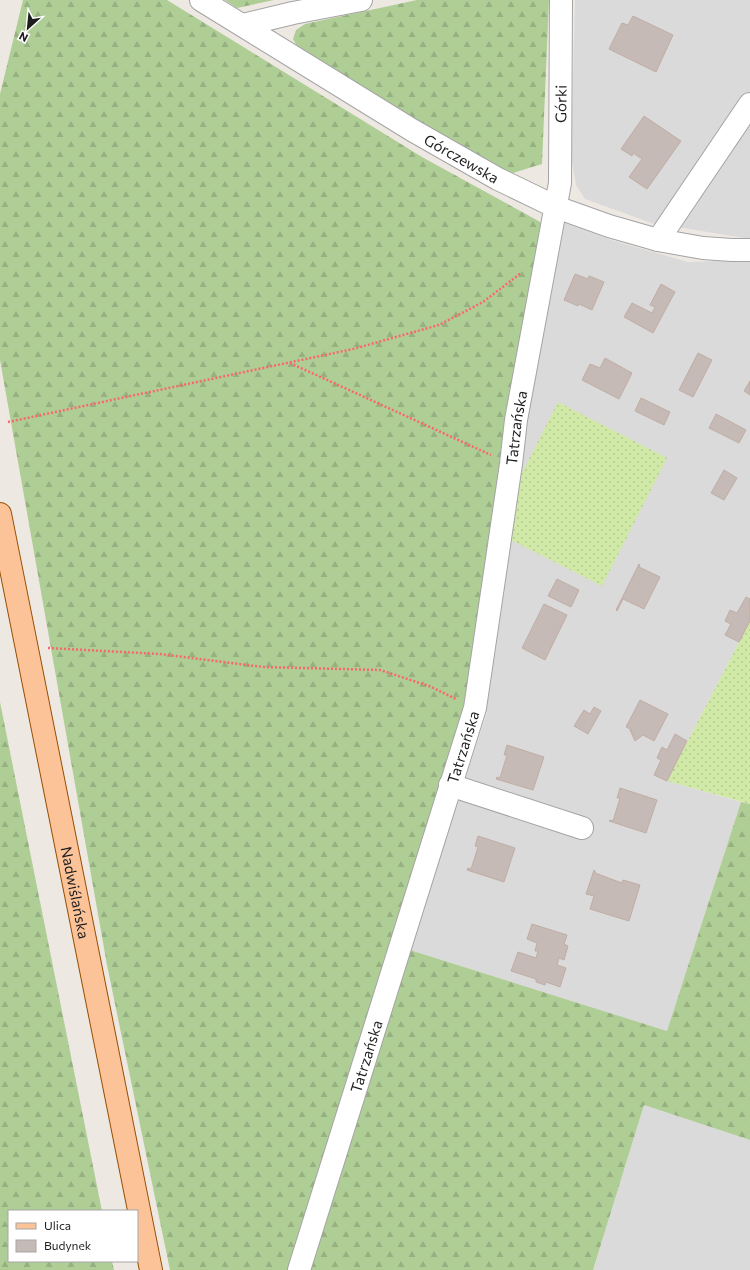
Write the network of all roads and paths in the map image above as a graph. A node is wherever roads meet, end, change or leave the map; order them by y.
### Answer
1 (201, 0) edge
2 (361, 0) edge
3 (561, 0) edge
4 (243, 25) junction
5 (750, 104) edge
6 (556, 207) junction
7 (658, 240) junction
8 (750, 250) edge
9 (524, 270) dead end
10 (289, 362) junction
11 (8, 422) dead end
12 (511, 464) junction
13 (0, 514) edge
14 (27, 646) junction
15 (475, 708) junction
16 (450, 785) junction
17 (582, 828) dead end
18 (151, 1270) edge
19 (299, 1270) edge

1 - 4 street, Górczewska
2 - 4 street
3 - 6 street, Górki
4 - 6 street, Górczewska
5 - 7 street
6 - 7 street, Górczewska
6 - 12 street, Tatrzańska
7 - 8 street, Górczewska
9 - 10 path
10 - 11 path
10 - 12 path
12 - 15 street, Tatrzańska
13 - 14 main road, Nadwiślańska
14 - 15 path
14 - 18 main road, Nadwiślańska
15 - 16 street, Tatrzańska
16 - 17 street
16 - 19 street, Tatrzańska

